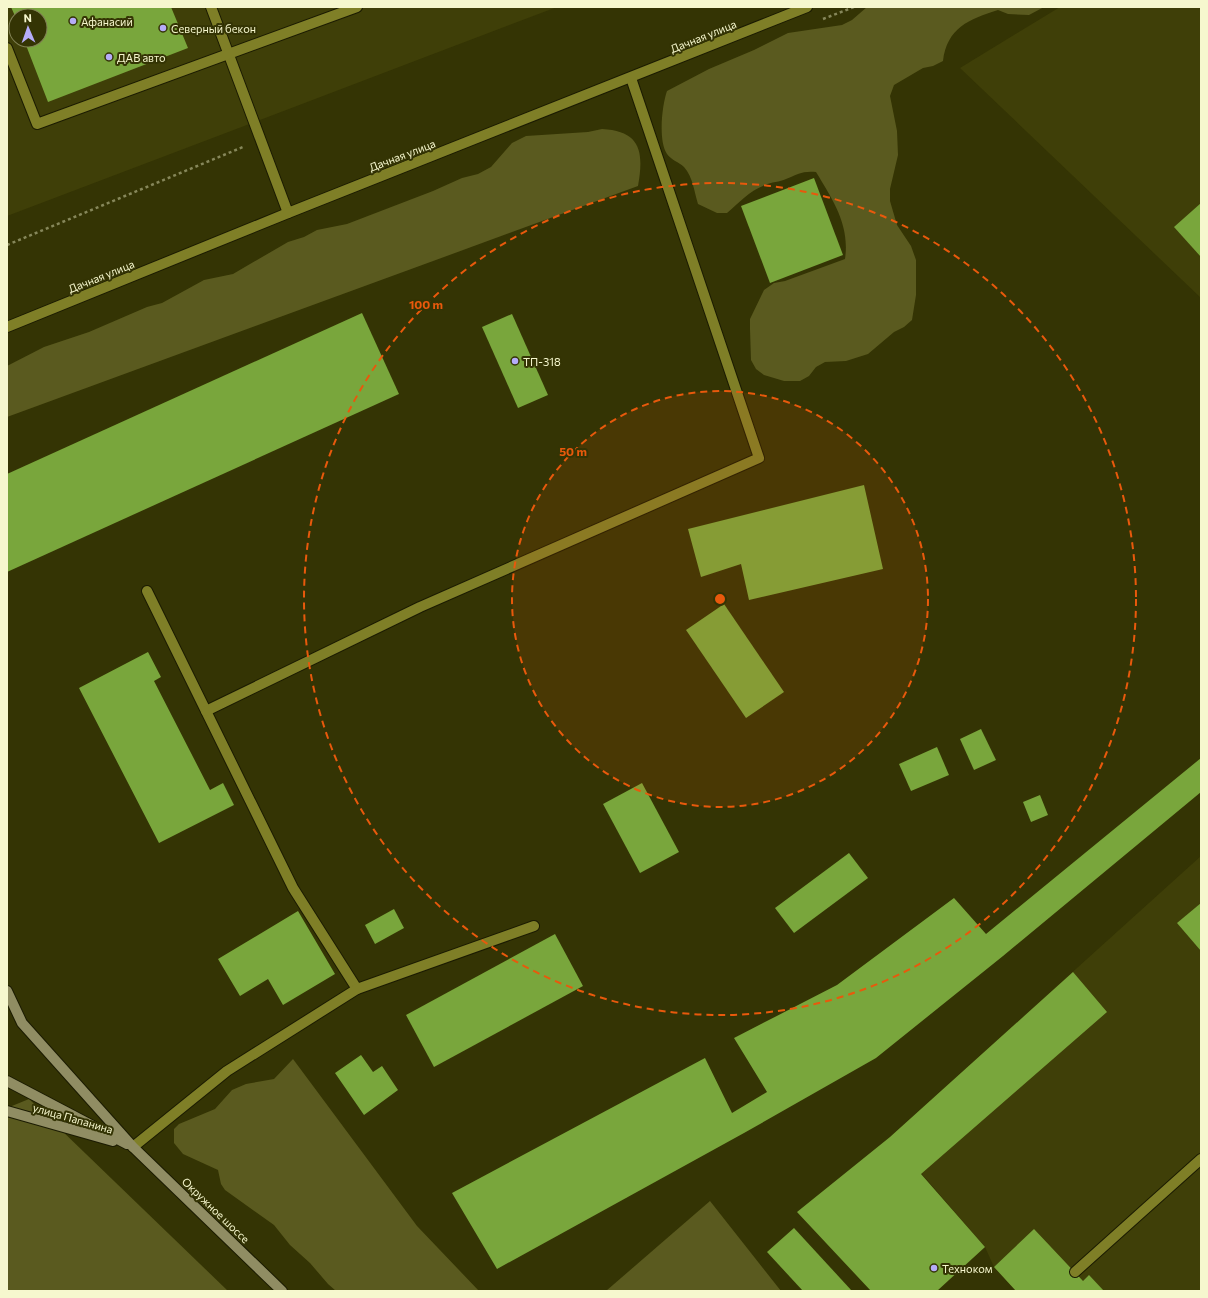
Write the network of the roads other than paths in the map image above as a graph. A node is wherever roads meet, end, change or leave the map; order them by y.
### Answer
1 (211, 7) edge
2 (357, 7) edge
3 (807, 7) edge
4 (7, 48) edge
5 (228, 52) junction
6 (631, 78) junction
7 (288, 212) junction
8 (7, 327) edge
9 (147, 591) dead end
10 (206, 711) junction
11 (534, 926) dead end
12 (357, 989) junction
13 (7, 991) edge
14 (7, 1080) edge
15 (7, 1111) edge
16 (133, 1147) junction
17 (1201, 1159) edge
18 (1075, 1272) dead end
19 (282, 1291) edge

1 - 5 street
2 - 5 street
3 - 6 street, Дачная улица
4 - 5 street
5 - 7 street
6 - 7 street, Дачная улица
6 - 10 street
7 - 8 street, Дачная улица
9 - 10 street
10 - 12 street
11 - 12 street
12 - 16 street
13 - 16 main road, Окружное шоссе
14 - 16 main road, Окружное шоссе
15 - 16 main road, улица Папанина
16 - 19 main road, Окружное шоссе
17 - 18 street

